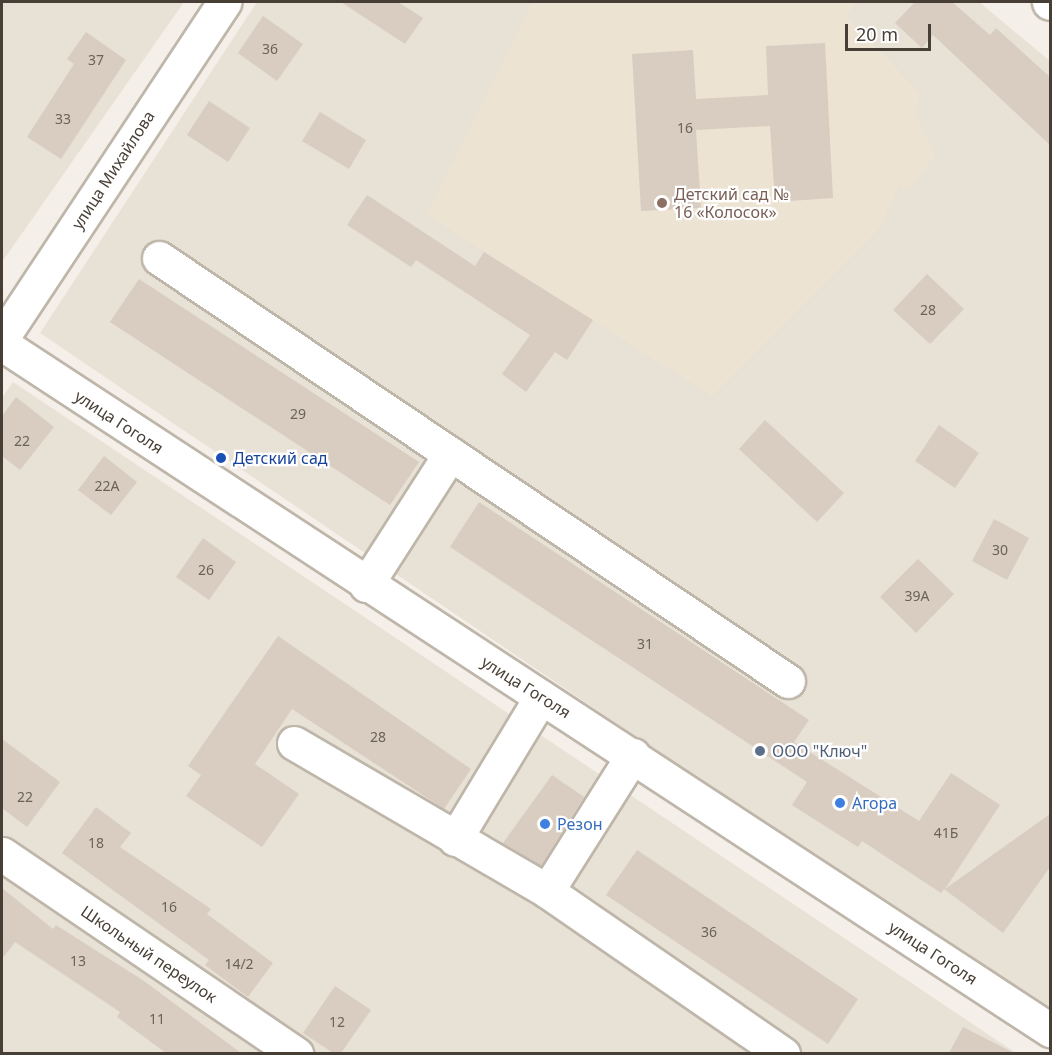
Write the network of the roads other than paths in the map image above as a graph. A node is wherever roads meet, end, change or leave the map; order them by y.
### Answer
1 (224, 2) edge
2 (159, 258) dead end
3 (2, 338) edge
4 (2, 344) edge
5 (450, 454) junction
6 (366, 585) junction
7 (788, 681) dead end
8 (541, 696) junction
9 (294, 742) dead end
10 (633, 755) junction
11 (455, 839) junction
12 (2, 854) edge
13 (547, 891) junction
14 (1050, 1030) edge
15 (296, 1053) edge
16 (783, 1053) edge

1 - 3 street, улица Михайлова
2 - 5 street
4 - 6 street, улица Гоголя
5 - 6 street
5 - 7 street
6 - 8 street, улица Гоголя
8 - 10 street, улица Гоголя
8 - 11 street
9 - 11 street
10 - 13 street
10 - 14 street, улица Гоголя
11 - 13 street
12 - 15 street, Школьный переулок
13 - 16 street

